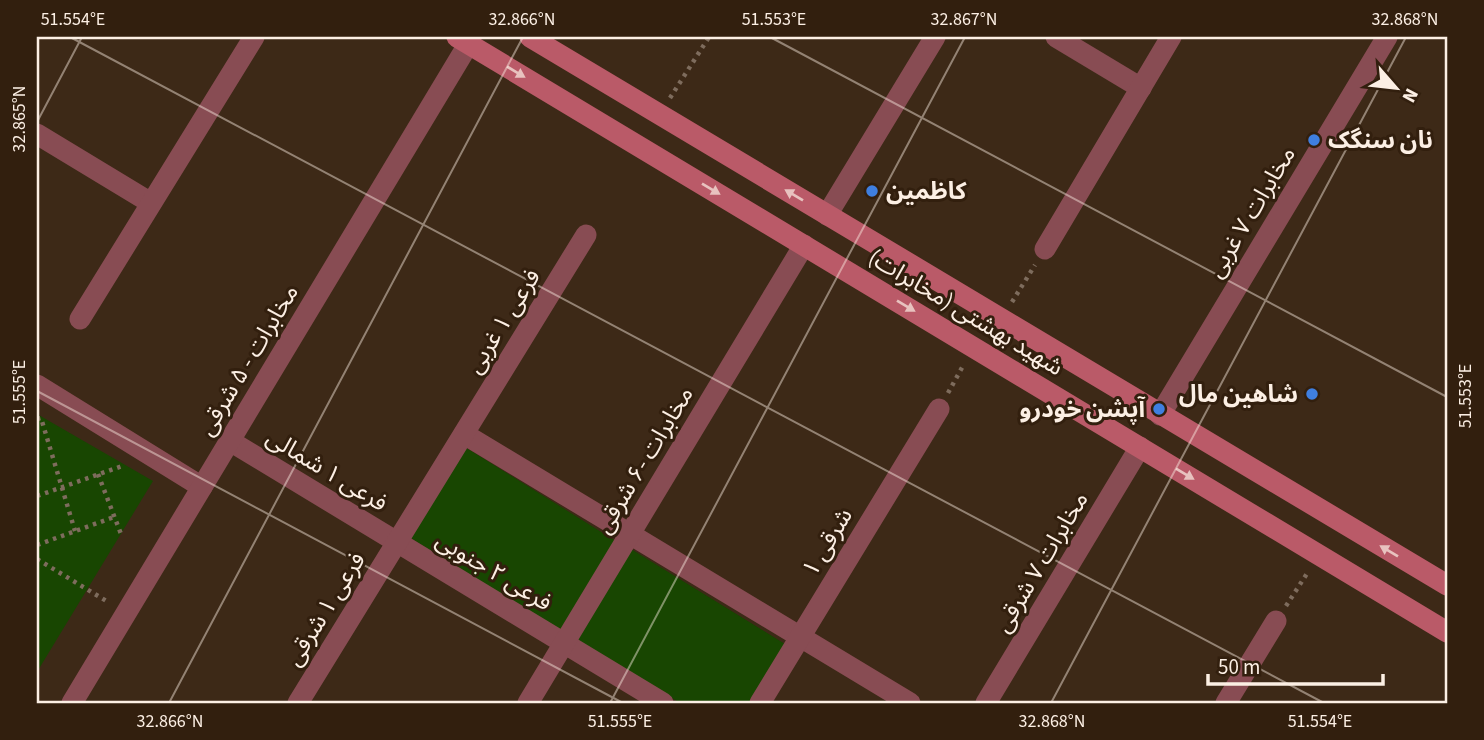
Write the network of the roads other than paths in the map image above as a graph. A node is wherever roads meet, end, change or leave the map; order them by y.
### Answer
1 (254, 37) edge
2 (530, 37) edge
3 (934, 37) edge
4 (1056, 37) edge
5 (1171, 37) edge
6 (1387, 37) edge
7 (463, 40) edge
8 (1140, 88) junction
9 (621, 91) junction
10 (600, 122) junction
11 (37, 134) edge
12 (151, 203) junction
13 (827, 215) junction
14 (586, 235) dead end
15 (804, 245) junction
16 (1045, 249) road end
17 (80, 319) dead end
18 (37, 385) edge
19 (939, 409) road end
20 (1160, 415) junction
21 (464, 434) junction
22 (230, 441) junction
23 (1140, 447) junction
24 (202, 487) junction
25 (630, 534) junction
26 (397, 543) junction
27 (1447, 585) edge
28 (1276, 621) road end
29 (1447, 632) edge
30 (800, 638) junction
31 (564, 645) junction
32 (72, 703) edge
33 (298, 703) edge
34 (528, 703) edge
35 (663, 703) edge
36 (760, 703) edge
37 (910, 703) edge
38 (986, 703) edge
39 (1226, 703) edge

1 - 12 street
2 - 9 main road, شهید بهشتی (مخابرات)
3 - 13 street
4 - 8 street
5 - 8 street
6 - 20 street, مخابرات ۷ غربی
7 -> 10 main road, شهید بهشتی (مخابرات)
7 - 22 street, مخابرات - ۵ شرقی
8 - 16 street
9 - 10 main road
13 -> 9 main road, شهید بهشتی (مخابرات)
10 -> 15 main road, شهید بهشتی (مخابرات)
11 - 12 street
12 - 17 street
13 - 20 main road, شهید بهشتی (مخابرات)
14 - 21 street, فرعی ۱ غربی
15 -> 23 main road, شهید بهشتی (مخابرات)
15 - 25 street, مخابرات -۶ شرقی
18 - 24 street
19 - 30 street, شرقی ۱
27 -> 20 main road, شهید بهشتی (مخابرات)
21 - 25 street
21 - 26 street, فرعی ۱ غربی
22 - 24 street, مخابرات - ۵ شرقی
22 - 26 street, فرعی ۱ شمالی
23 -> 29 main road, شهید بهشتی (مخابرات)
23 - 38 street, مخابرات ۷ شرقی
24 - 32 street, مخابرات - ۵ شرقی
25 - 30 street
25 - 31 street, مخابرات -۶ شرقی
26 - 31 street, فرعی ۲ جنوبی
26 - 33 street, فرعی ۱ شرقی
28 - 39 street
30 - 36 street, شرقی ۱
30 - 37 street
31 - 34 street, مخابرات -۶ شرقی
31 - 35 street, فرعی ۲ جنوبی

